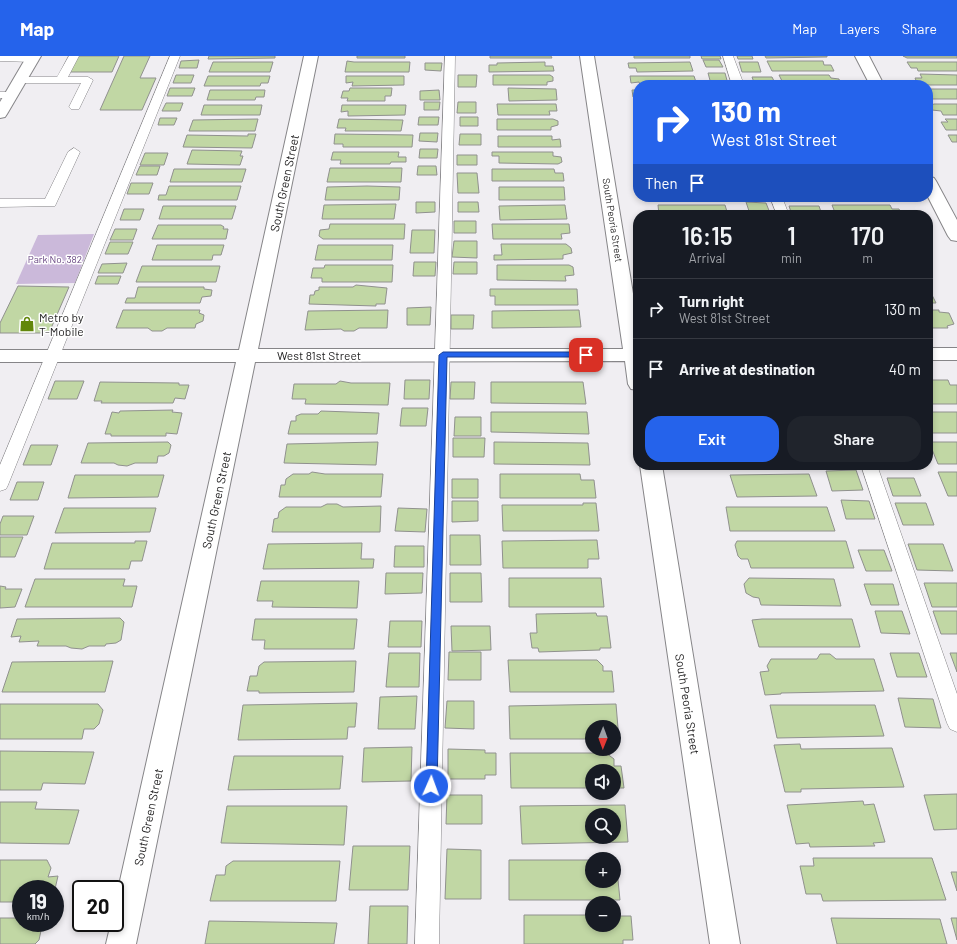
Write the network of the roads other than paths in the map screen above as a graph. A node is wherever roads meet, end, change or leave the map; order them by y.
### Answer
1 (74, 56) edge
2 (175, 56) edge
3 (312, 56) edge
4 (450, 56) edge
5 (587, 56) edge
6 (728, 56) edge
7 (862, 56) edge
8 (34, 57) edge
9 (0, 58) edge
10 (20, 80) junction
11 (61, 80) junction
12 (736, 80) edge
13 (874, 80) edge
14 (6, 95) edge
15 (74, 107) dead end
16 (0, 114) edge
17 (74, 152) dead end
18 (933, 190) edge
19 (0, 203) edge
20 (957, 236) edge
21 (633, 337) edge
22 (933, 354) edge
23 (957, 354) edge
24 (247, 355) junction
25 (443, 355) junction
26 (633, 355) edge
27 (0, 356) edge
28 (53, 356) junction
29 (652, 470) edge
30 (871, 470) edge
31 (0, 485) edge
32 (957, 723) edge
33 (121, 944) edge
34 (427, 944) edge
35 (725, 944) edge

1 - 11 lane
2 - 28 lane
3 - 24 street, South Green Street
4 - 25 lane
5 - 21 street, South Peoria Street
6 - 12 lane
7 - 13 street
8 - 9 lane
8 - 10 street
10 - 11 lane
10 - 14 street
11 - 15 lane
14 - 16 street
17 - 19 lane
18 - 20 street
22 - 23 street
24 - 25 street, West 81st Street
24 - 28 street, West 81st Street
24 - 33 street, South Green Street
25 - 26 street, West 81st Street
25 - 34 lane
27 - 28 street, West 81st Street
28 - 31 lane
29 - 35 street, South Peoria Street
30 - 32 lane

